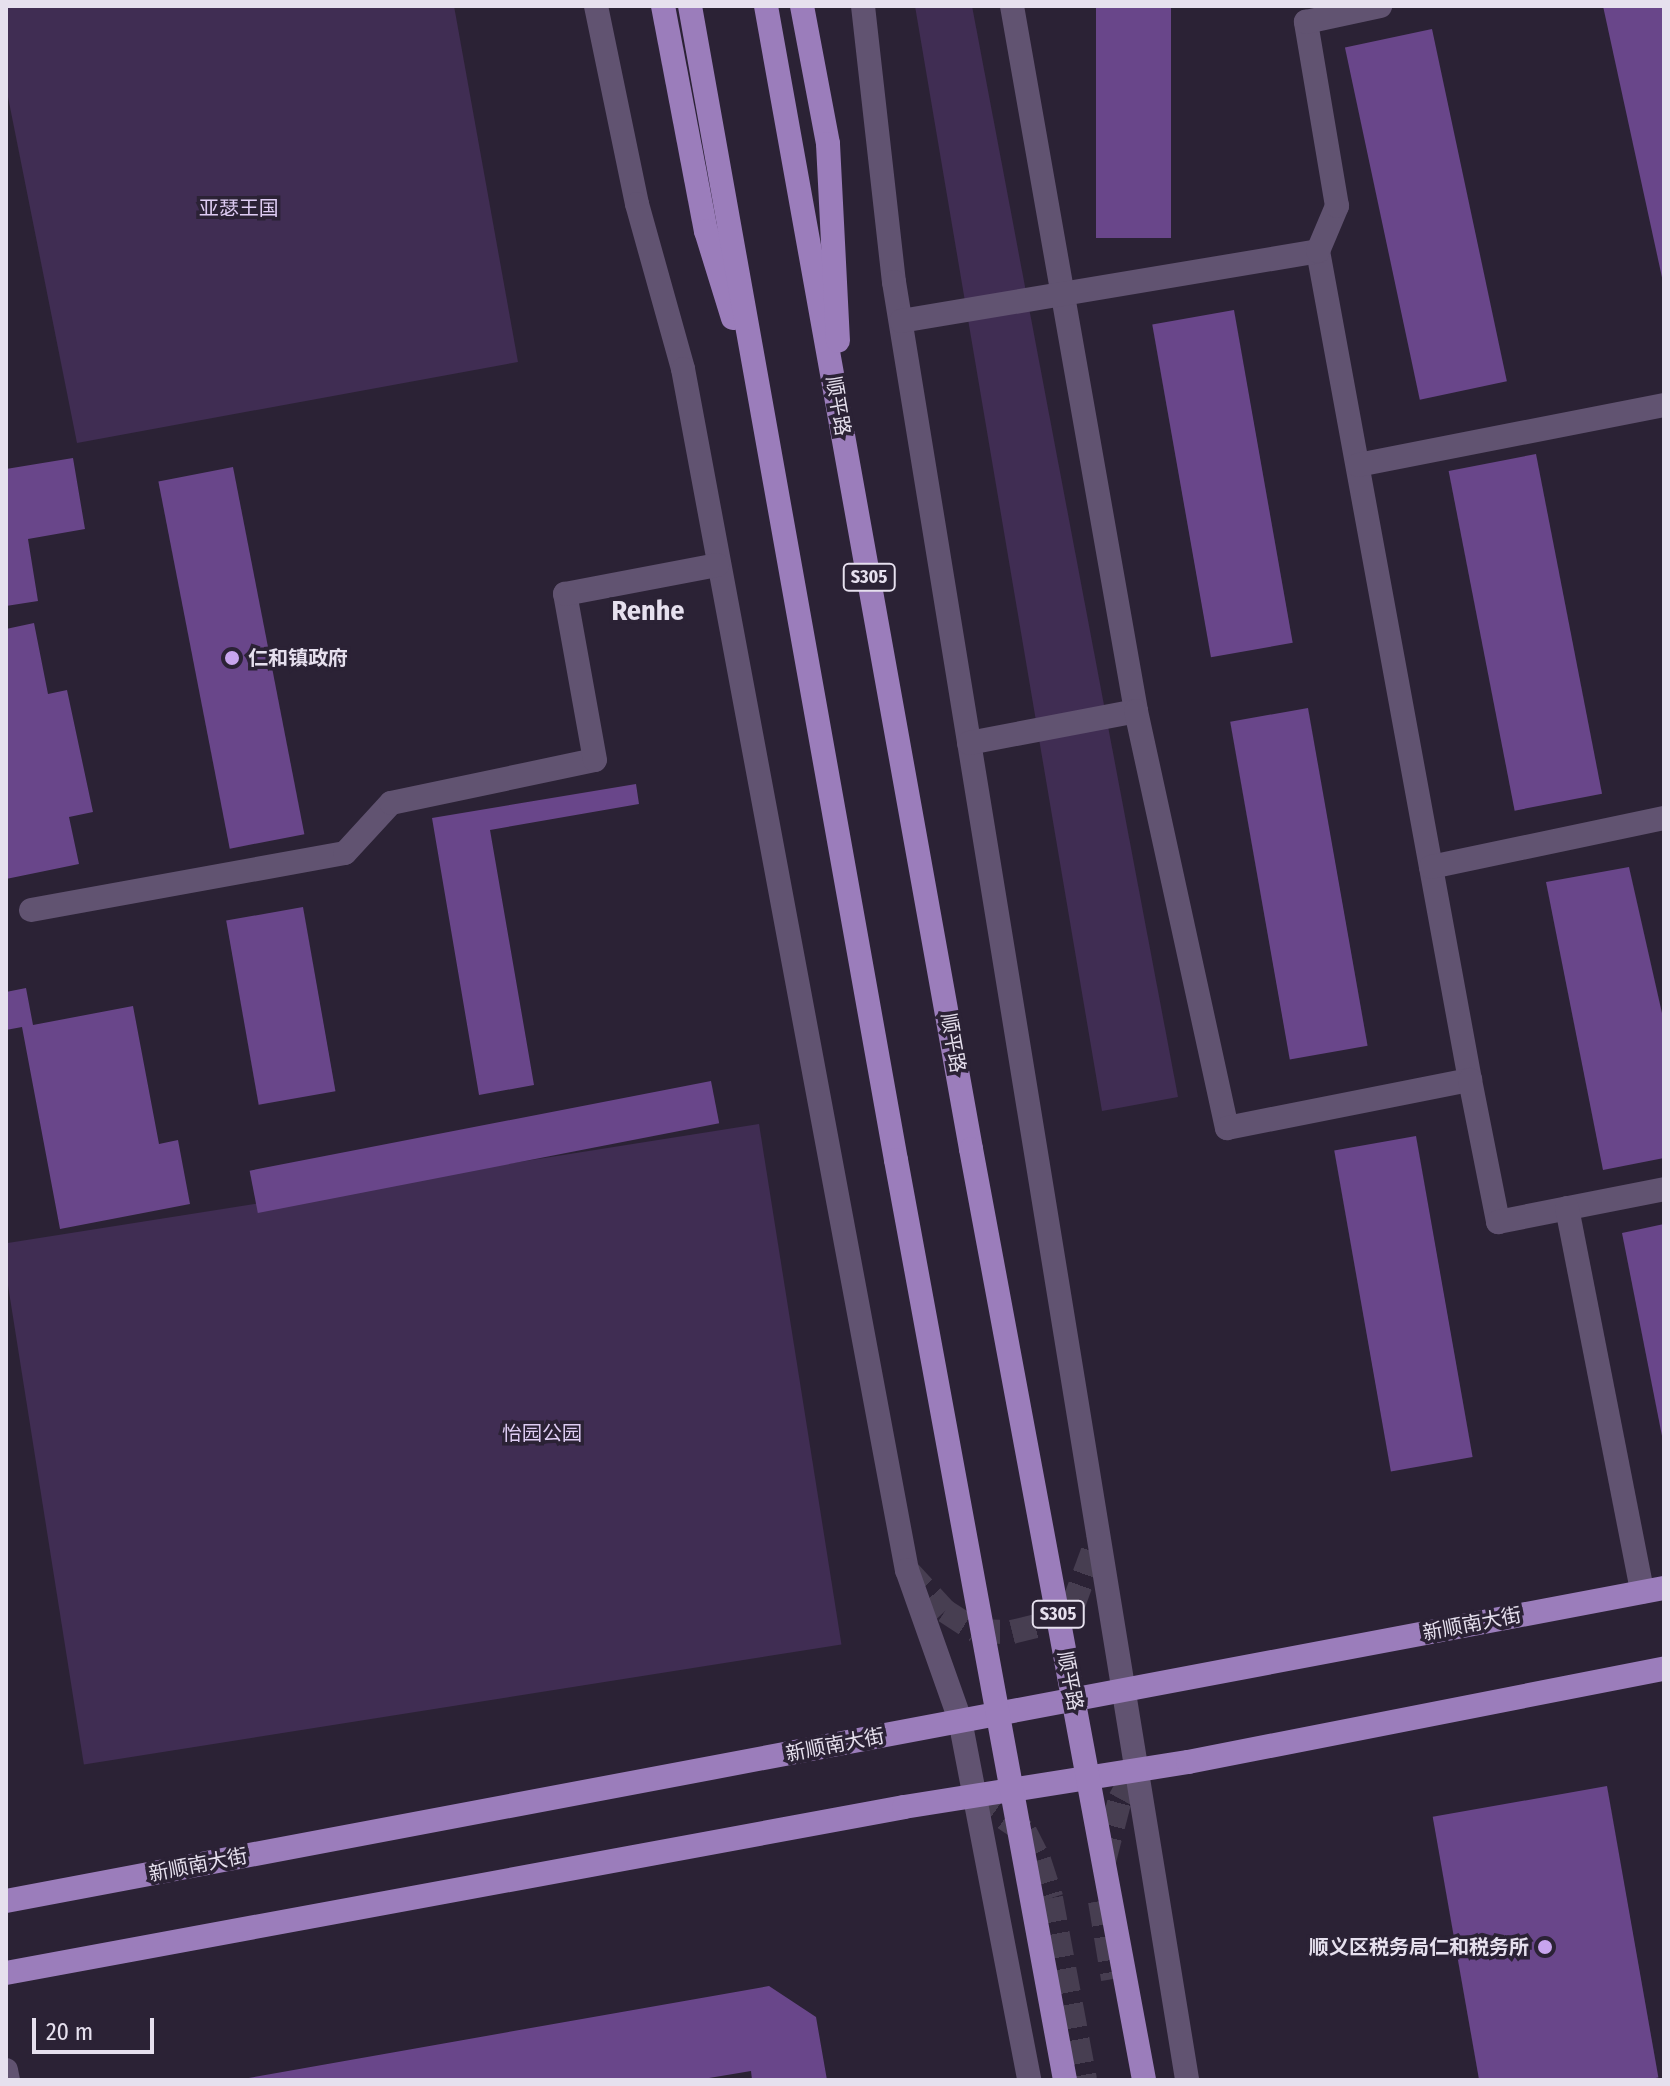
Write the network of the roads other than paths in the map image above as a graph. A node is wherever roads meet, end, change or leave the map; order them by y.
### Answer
1 (596, 6) edge
2 (663, 6) edge
3 (690, 6) edge
4 (766, 6) edge
5 (802, 6) edge
6 (863, 6) edge
7 (1012, 6) edge
8 (1380, 6) edge
9 (1318, 251) junction
10 (1062, 294) junction
11 (901, 321) junction
12 (1664, 405) edge
13 (840, 415) junction
14 (763, 416) junction
15 (1358, 465) junction
16 (717, 565) junction
17 (1136, 711) junction
18 (969, 743) junction
19 (1664, 818) edge
20 (1431, 867) junction
21 (31, 910) dead end
22 (1470, 1080) junction
23 (1664, 1189) edge
24 (1567, 1208) junction
25 (1653, 1590) edge
26 (1664, 1669) edge
27 (1122, 1692) junction
28 (960, 1720) junction
29 (1136, 1770) junction
30 (975, 1798) junction
31 (6, 1901) edge
32 (6, 1973) edge
33 (6, 2070) edge
34 (8, 2080) edge
35 (1029, 2080) edge
36 (1065, 2080) edge
37 (1144, 2080) edge
38 (1187, 2080) edge

1 - 16 street
2 - 14 main road
3 - 14 main road
4 - 13 main road, 顺平路 / S305
5 - 13 main road
6 - 11 street
7 - 10 street
8 - 9 street
9 - 10 street
9 - 15 street
10 - 11 street
10 - 17 street
11 - 18 street
12 - 15 street
13 - 37 main road, 顺平路 / S305, bridge
14 - 36 main road, bridge
15 - 20 street
16 - 21 street
16 - 28 street
17 - 18 street
17 - 22 street
18 - 27 street
19 - 20 street
20 - 22 street
22 - 24 street
23 - 24 street
24 - 25 street
25 - 27 main road, 新顺南大街
26 - 29 main road
27 - 28 main road, 新顺南大街
27 - 29 street
28 - 30 street
28 - 31 main road, 新顺南大街
29 - 30 main road
29 - 38 street
30 - 32 main road
30 - 35 street
33 - 34 street

